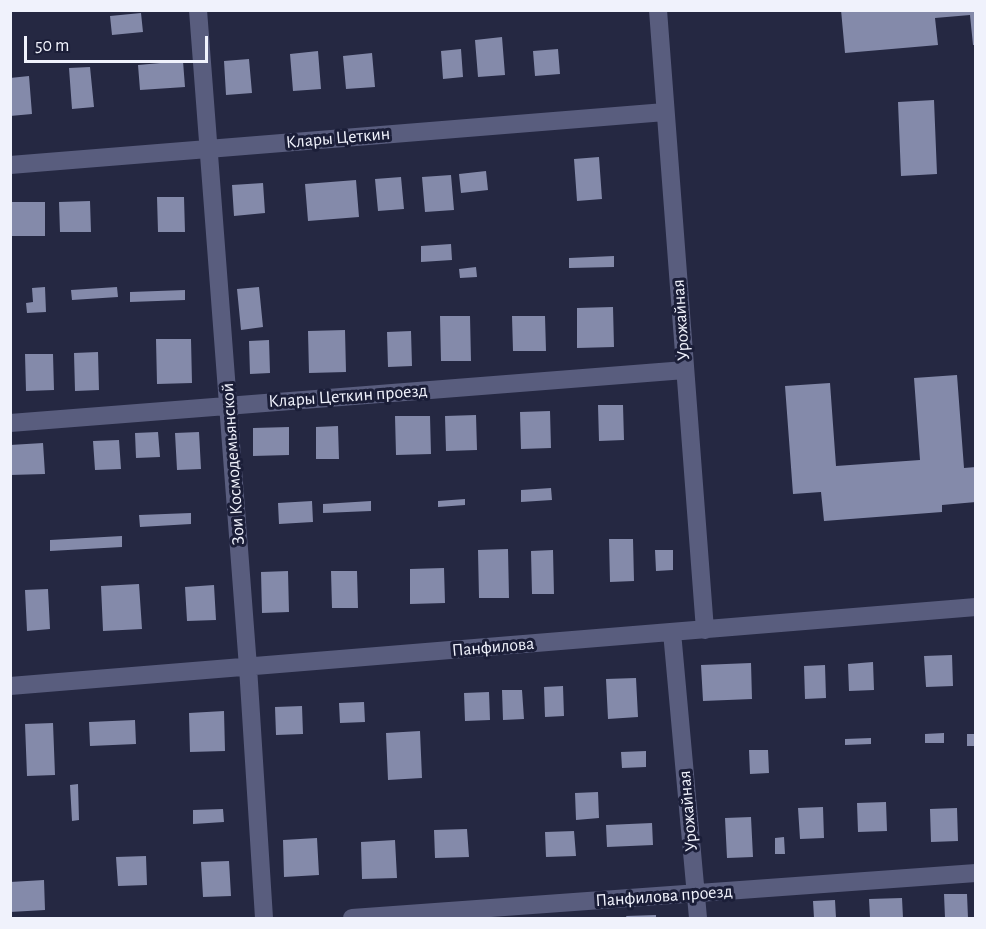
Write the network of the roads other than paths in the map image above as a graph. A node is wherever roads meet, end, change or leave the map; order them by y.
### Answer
1 (198, 10) edge
2 (657, 10) edge
3 (665, 112) junction
4 (208, 149) junction
5 (10, 165) edge
6 (685, 370) junction
7 (228, 406) junction
8 (10, 423) edge
9 (975, 606) edge
10 (705, 630) junction
11 (672, 632) junction
12 (248, 667) junction
13 (10, 686) edge
14 (975, 873) edge
15 (696, 894) junction
16 (264, 918) edge
17 (352, 918) edge
18 (698, 918) edge

1 - 4 street, Зои Космодемьянской
2 - 3 street, Урожайная
3 - 4 street, Клары Цеткин
3 - 6 street, Урожайная
4 - 5 street, Клары Цеткин
4 - 7 street, Зои Космодемьянской
6 - 7 street, Клары Цеткин проезд
6 - 10 street, Урожайная
7 - 8 street, Клары Цеткин проезд
7 - 12 street, Зои Космодемьянской
9 - 10 street, Панфилова
10 - 11 street, Панфилова
11 - 12 street, Панфилова
11 - 15 street, Урожайная
12 - 13 street, Панфилова
12 - 16 street, Зои Космодемьянской
14 - 15 street, Панфилова проезд
15 - 17 street, Панфилова проезд
15 - 18 street, Урожайная

